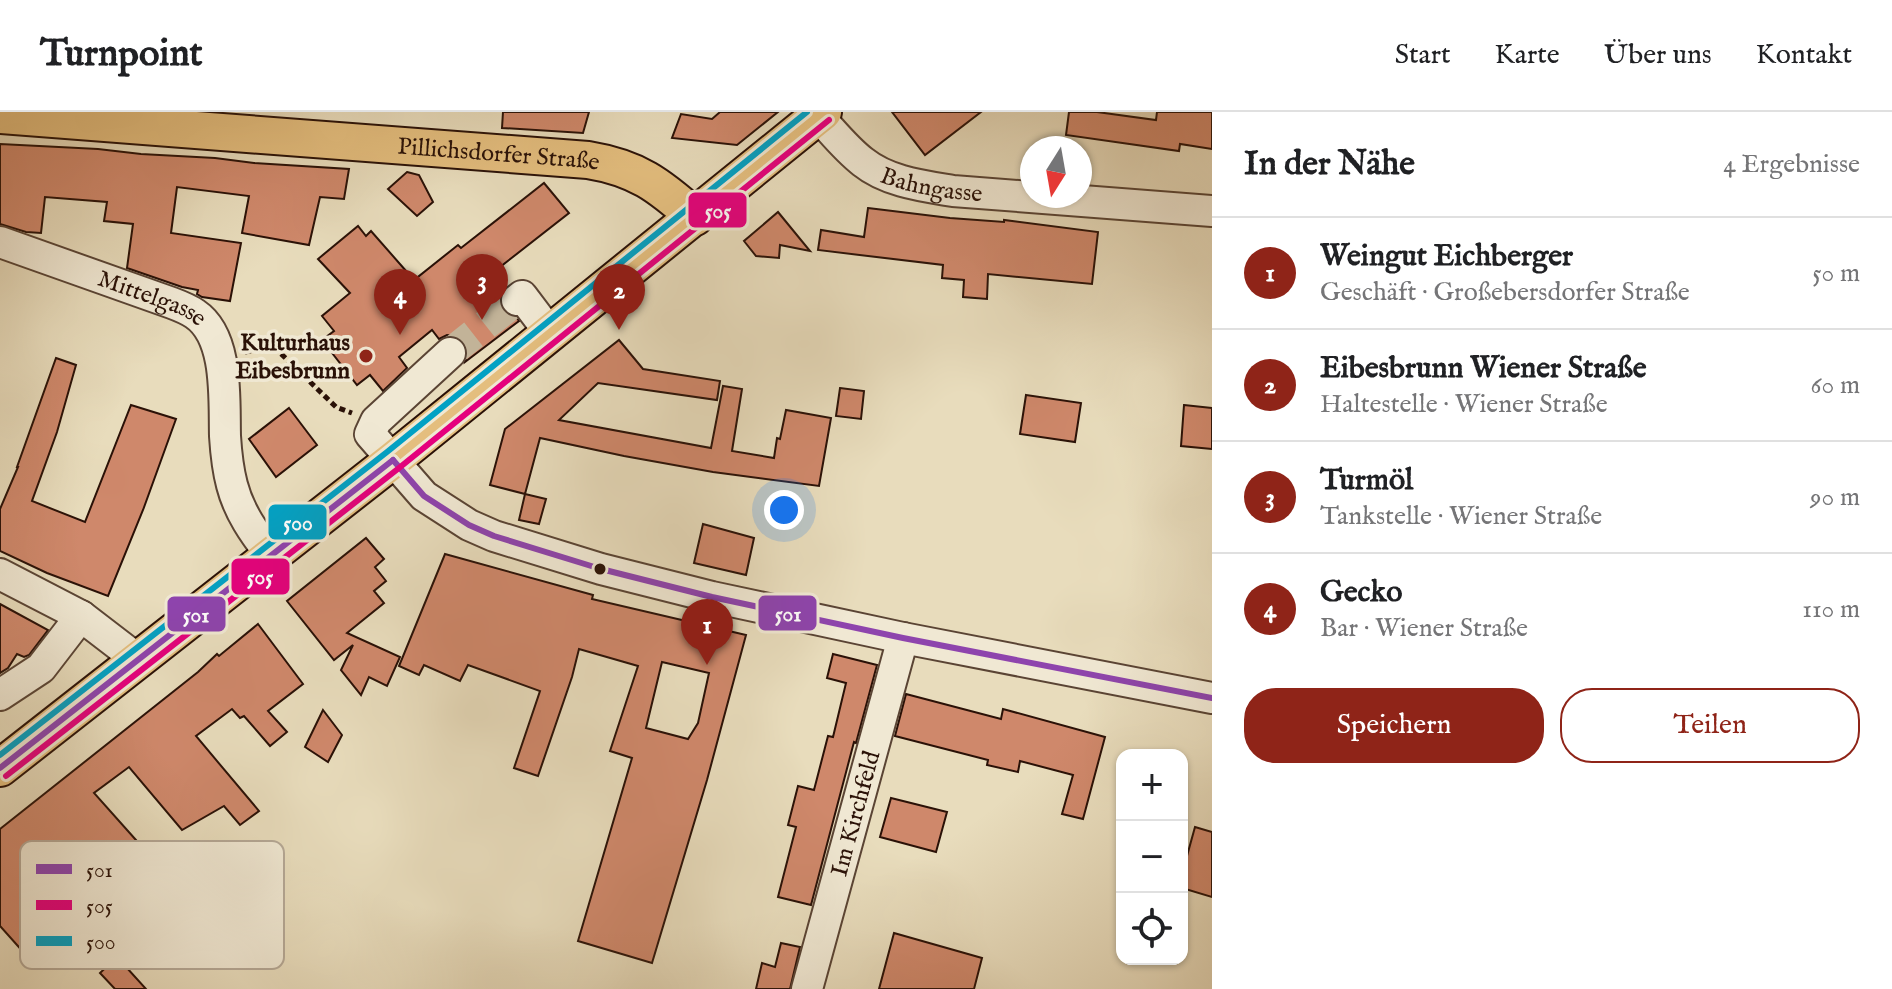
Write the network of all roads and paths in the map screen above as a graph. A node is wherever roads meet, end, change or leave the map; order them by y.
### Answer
1 (820, 114) edge
2 (0, 115) edge
3 (1212, 211) edge
4 (695, 217) junction
5 (0, 242) edge
6 (517, 300) dead end
7 (550, 333) junction
8 (450, 353) tunnel mouth
9 (220, 357) junction
10 (381, 441) junction
11 (271, 555) junction
12 (0, 574) edge
13 (81, 616) junction
14 (903, 638) junction
15 (137, 659) junction
16 (0, 695) edge
17 (1212, 698) edge
18 (0, 768) edge
19 (807, 989) edge

1 - 3 street, Bahngasse
1 - 4 main road
2 - 4 main road, Pillichsdorfer Straße
4 - 7 main road
5 - 9 street, Mittelgasse
6 - 7 street
7 - 10 main road
8 - 10 street
9 - 10 path
9 - 11 street, Mittelgasse
10 - 11 main road
10 - 14 street
11 - 15 main road
12 - 13 street
13 - 15 street
13 - 16 street
14 - 17 street
14 - 19 street, Im Kirchfeld
15 - 18 main road

